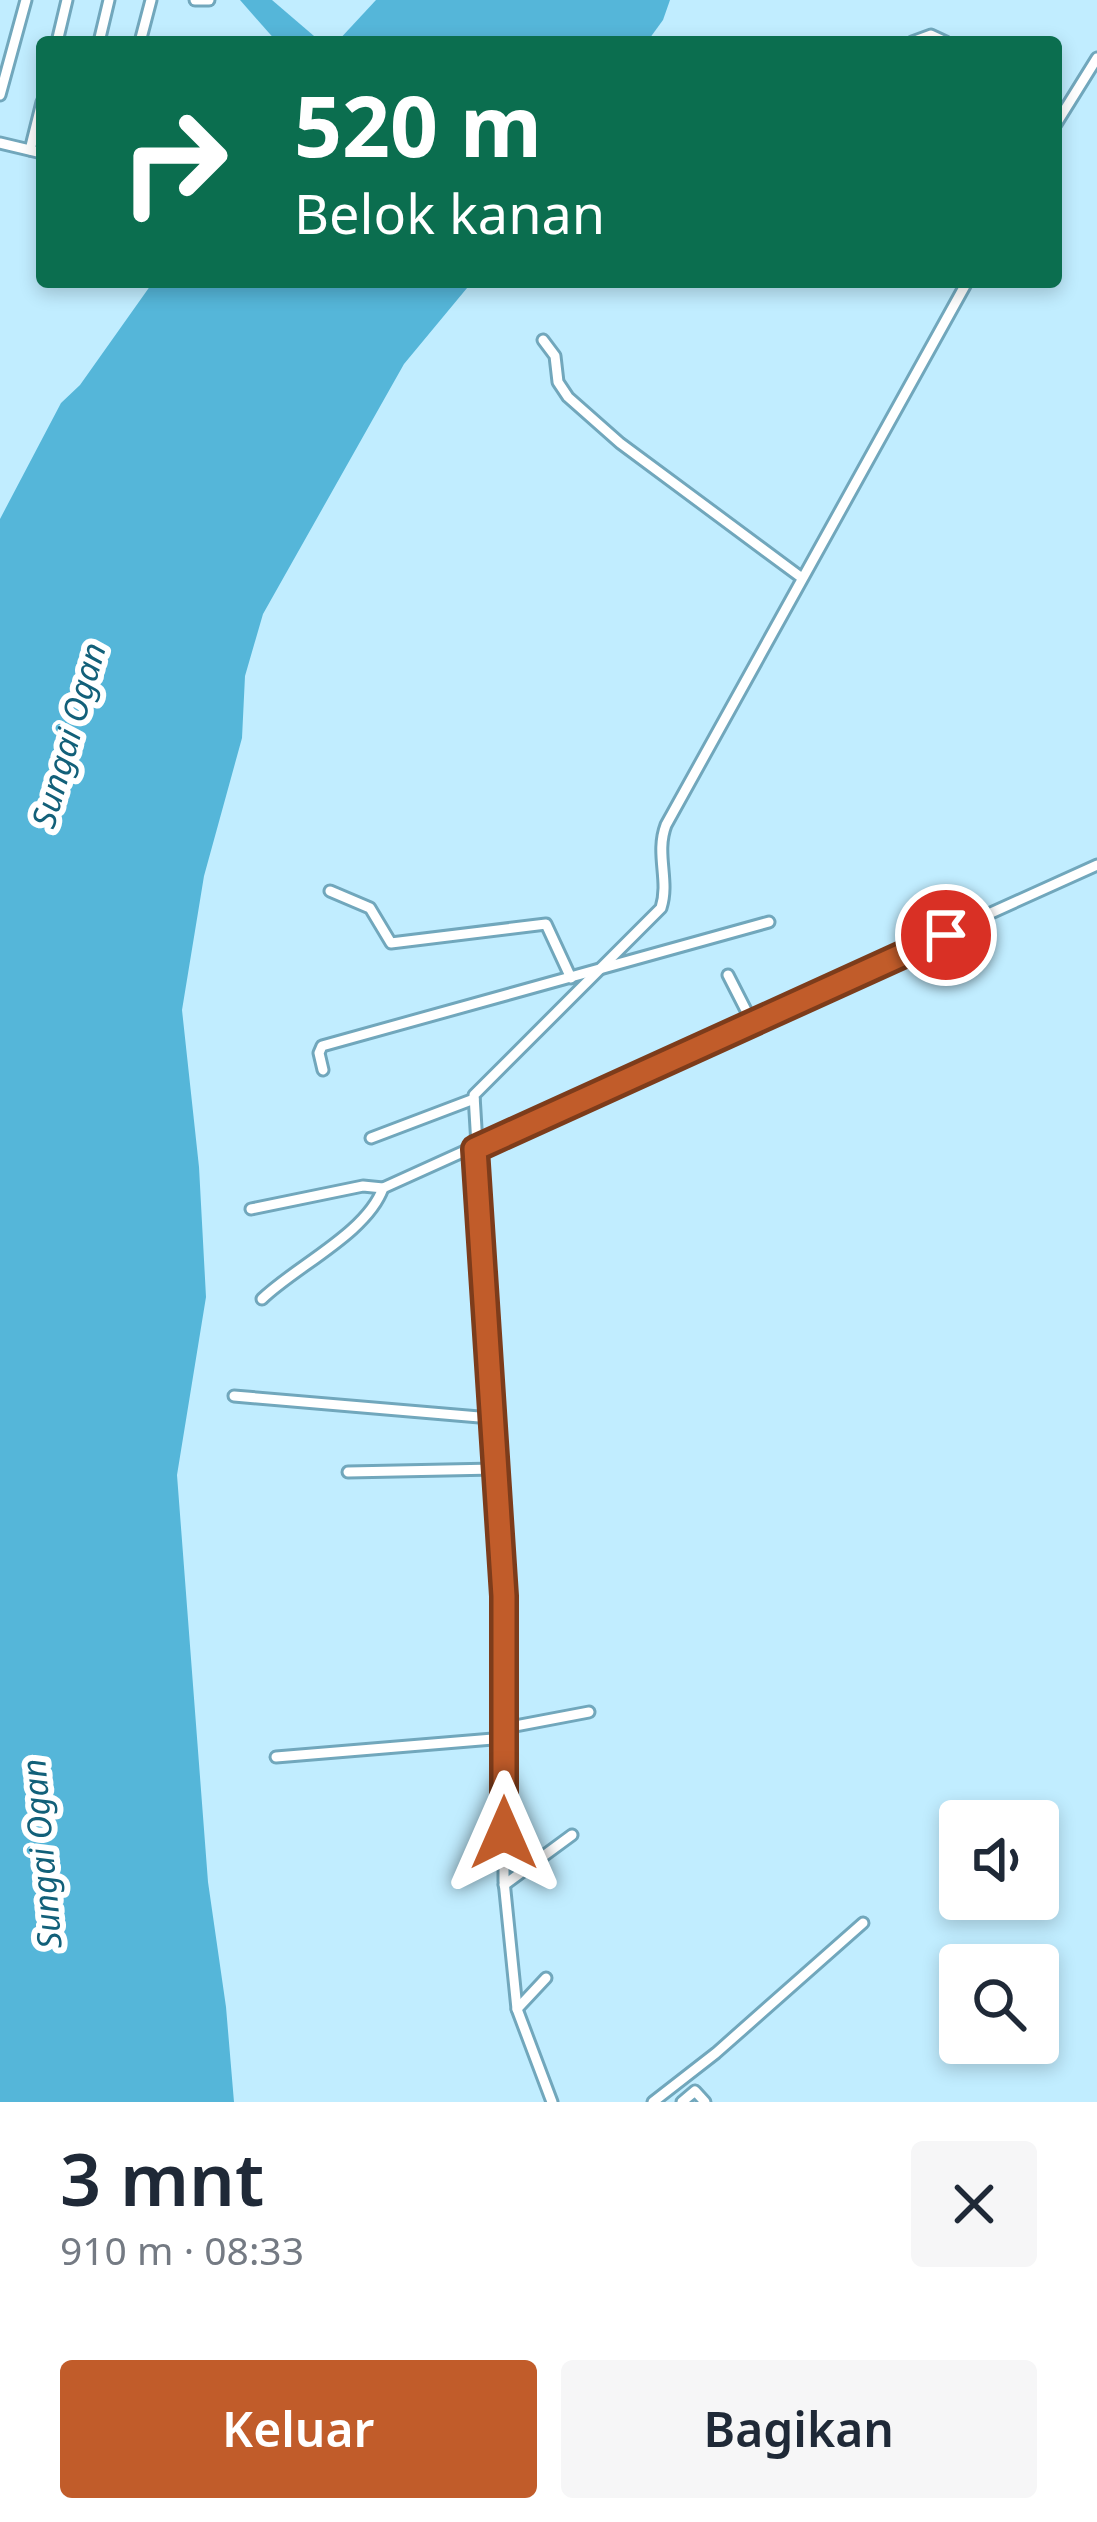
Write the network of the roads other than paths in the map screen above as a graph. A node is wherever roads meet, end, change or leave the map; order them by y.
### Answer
1 (26, 0) edge
2 (67, 0) edge
3 (109, 0) edge
4 (152, 0) edge
5 (195, 0) edge
6 (209, 0) edge
7 (58, 36) edge
8 (100, 36) edge
9 (142, 36) edge
10 (1097, 58) edge
11 (0, 94) edge
12 (1062, 113) edge
13 (2, 143) edge
14 (36, 152) edge
15 (0, 158) edge
16 (964, 288) edge
17 (543, 340) dead end
18 (802, 578) junction
19 (1097, 865) edge
20 (330, 891) dead end
21 (770, 922) dead end
22 (596, 970) junction
23 (728, 975) dead end
24 (571, 978) junction
25 (750, 1019) junction
26 (323, 1070) dead end
27 (473, 1103) junction
28 (371, 1138) dead end
29 (475, 1149) junction
30 (383, 1188) junction
31 (251, 1209) dead end
32 (262, 1299) dead end
33 (234, 1396) dead end
34 (491, 1418) junction
35 (495, 1469) junction
36 (348, 1472) dead end
37 (589, 1712) dead end
38 (505, 1733) junction
39 (276, 1757) dead end
40 (572, 1835) dead end
41 (504, 1886) junction
42 (862, 1923) dead end
43 (546, 1978) dead end
44 (517, 2009) junction
45 (552, 2102) edge
46 (653, 2102) edge
47 (682, 2102) edge
48 (706, 2102) edge

1 - 11 street
2 - 7 street
3 - 8 street
4 - 9 street
5 - 6 street
10 - 12 street
13 - 14 street
13 - 15 street
16 - 18 street
17 - 18 street
18 - 22 street
19 - 25 street
20 - 24 street
21 - 22 street
22 - 24 street
22 - 27 street
23 - 25 street
24 - 26 street
25 - 29 street
27 - 28 street
27 - 29 street
29 - 30 street
29 - 34 street
30 - 31 street
30 - 32 street
33 - 34 street
34 - 35 street
35 - 36 street
35 - 38 street
37 - 38 street
38 - 39 street
38 - 41 street
40 - 41 street
41 - 44 street
42 - 46 street
43 - 44 street
44 - 45 street
47 - 48 street

